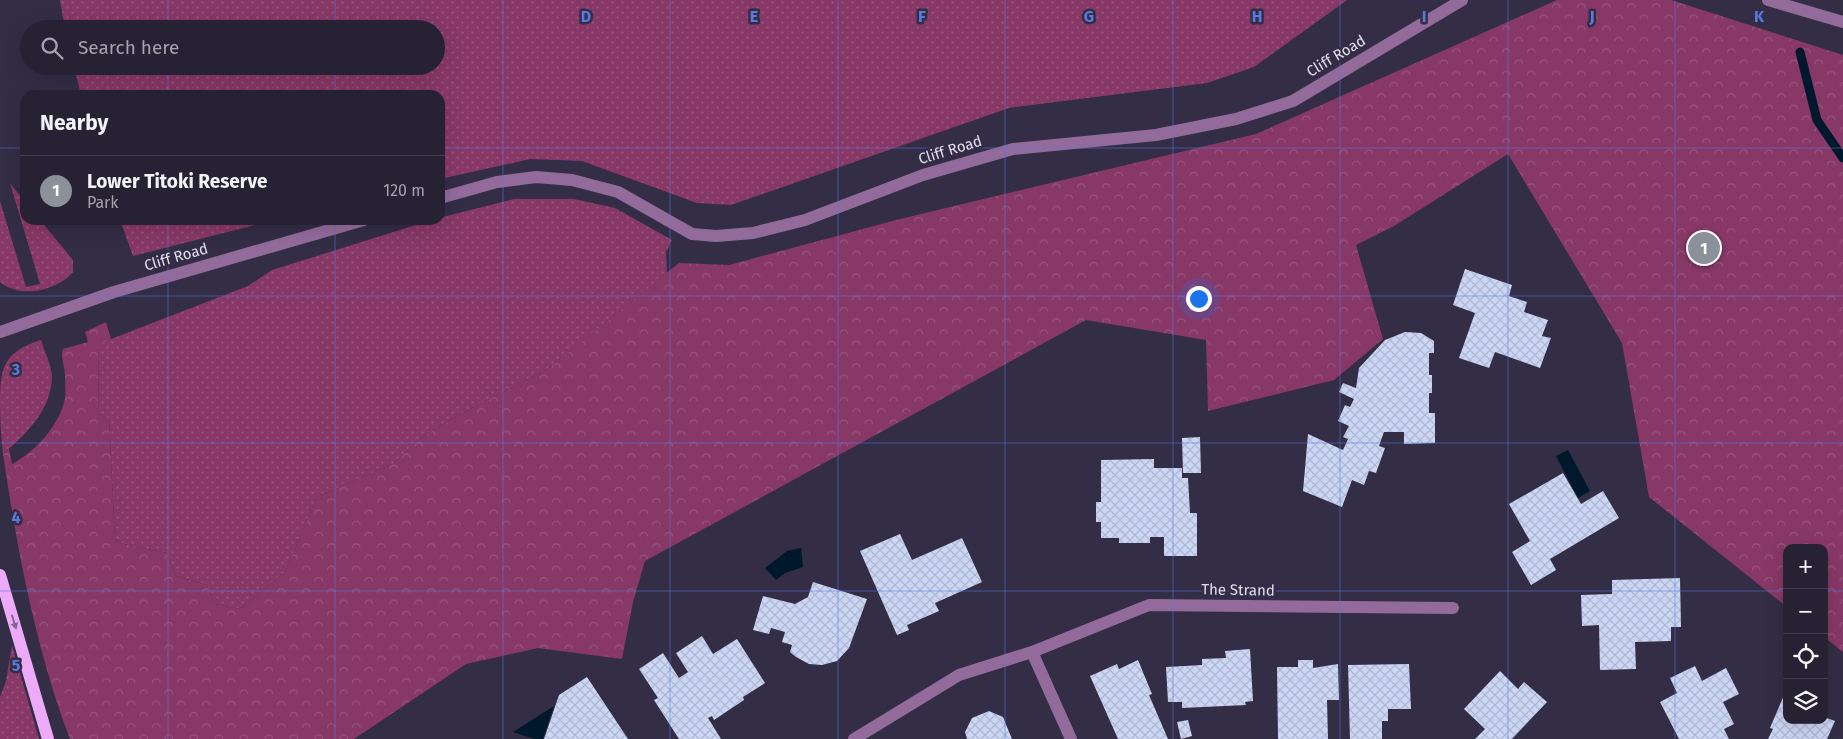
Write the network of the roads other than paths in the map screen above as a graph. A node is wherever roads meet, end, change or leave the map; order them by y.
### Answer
1 (1462, 0) edge
2 (1768, 0) edge
3 (1843, 22) edge
4 (445, 197) edge
5 (347, 225) edge
6 (0, 332) edge
7 (0, 575) edge
8 (1453, 608) dead end
9 (1032, 652) junction
10 (48, 739) edge
11 (854, 739) edge
12 (1071, 739) edge

1 - 4 street, Cliff Road
2 - 3 street
5 - 6 street, Cliff Road
7 -> 10 main road
8 - 9 street, The Strand
9 - 11 street, The Strand
9 - 12 street

